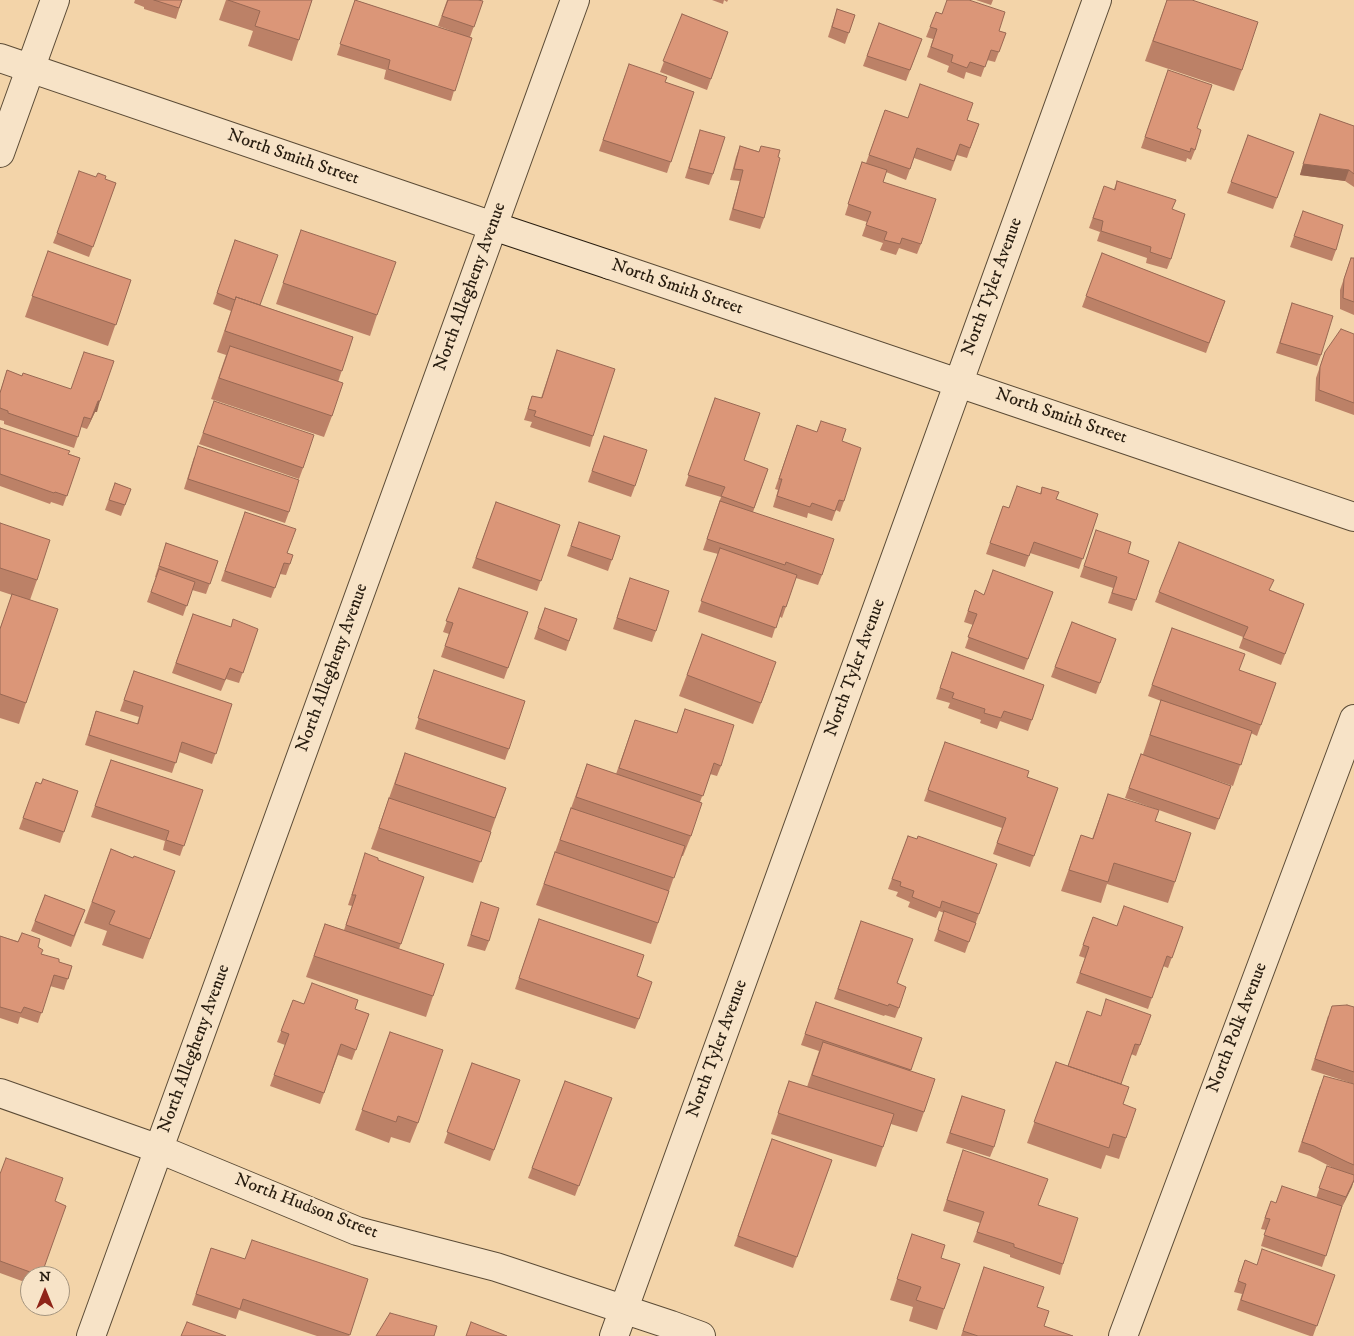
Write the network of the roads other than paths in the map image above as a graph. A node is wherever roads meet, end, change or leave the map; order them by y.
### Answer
1 (56, 0) edge
2 (575, 0) edge
3 (1097, 0) edge
4 (0, 58) edge
5 (30, 68) junction
6 (0, 153) edge
7 (493, 226) junction
8 (958, 383) junction
9 (1354, 517) edge
10 (1354, 719) edge
11 (0, 1093) edge
12 (159, 1149) junction
13 (624, 1310) junction
14 (91, 1336) edge
15 (614, 1336) edge
16 (701, 1336) edge
17 (1123, 1336) edge

1 - 5 street
2 - 7 street, North Allegheny Avenue
3 - 8 street, North Tyler Avenue
4 - 5 street, North Smith Street
5 - 6 street
5 - 7 street, North Smith Street
7 - 8 street, North Smith Street
7 - 12 street, North Allegheny Avenue
8 - 9 street, North Smith Street
8 - 13 street, North Tyler Avenue
10 - 17 street, North Polk Avenue
11 - 12 street, North Hudson Street
12 - 13 street, North Hudson Street
12 - 14 street, North Allegheny Avenue
13 - 15 street, North Tyler Avenue
13 - 16 street, North Hudson Street

